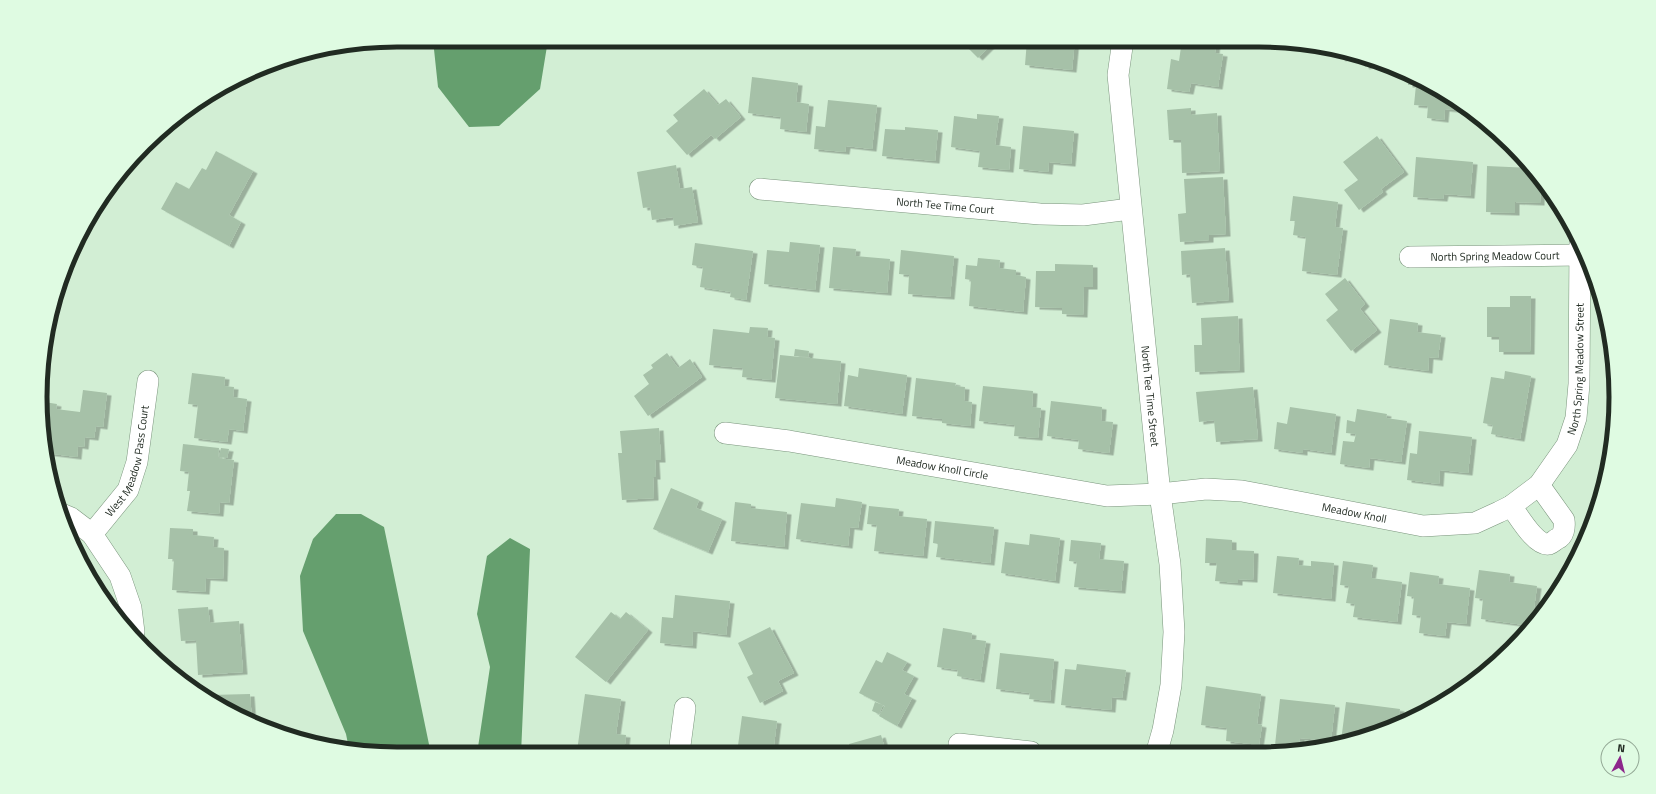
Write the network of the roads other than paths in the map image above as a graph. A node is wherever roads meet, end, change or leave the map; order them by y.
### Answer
1 (1122, 47) edge
2 (760, 189) dead end
3 (1130, 209) junction
4 (1576, 249) edge
5 (1410, 257) dead end
6 (1580, 258) edge
7 (148, 381) dead end
8 (725, 433) dead end
9 (1539, 485) junction
10 (1160, 494) junction
11 (1511, 506) junction
12 (69, 517) edge
13 (92, 534) junction
14 (133, 627) edge
15 (685, 708) dead end
16 (958, 744) dead end
17 (680, 747) edge
18 (985, 747) edge
19 (1158, 747) edge

1 - 3 street, North Tee Time Street
2 - 3 street, North Tee Time Court
3 - 10 street, North Tee Time Street
4 - 5 street, North Spring Meadow Court
6 - 9 street, North Spring Meadow Street
7 - 13 street, West Meadow Pass Court
8 - 10 street, Meadow Knoll Circle
9 - 11 street, Meadow Knoll
9 - 11 street
10 - 11 street, Meadow Knoll
10 - 19 street, North Tee Time Street
12 - 13 street
13 - 14 street
15 - 17 street
16 - 18 street

